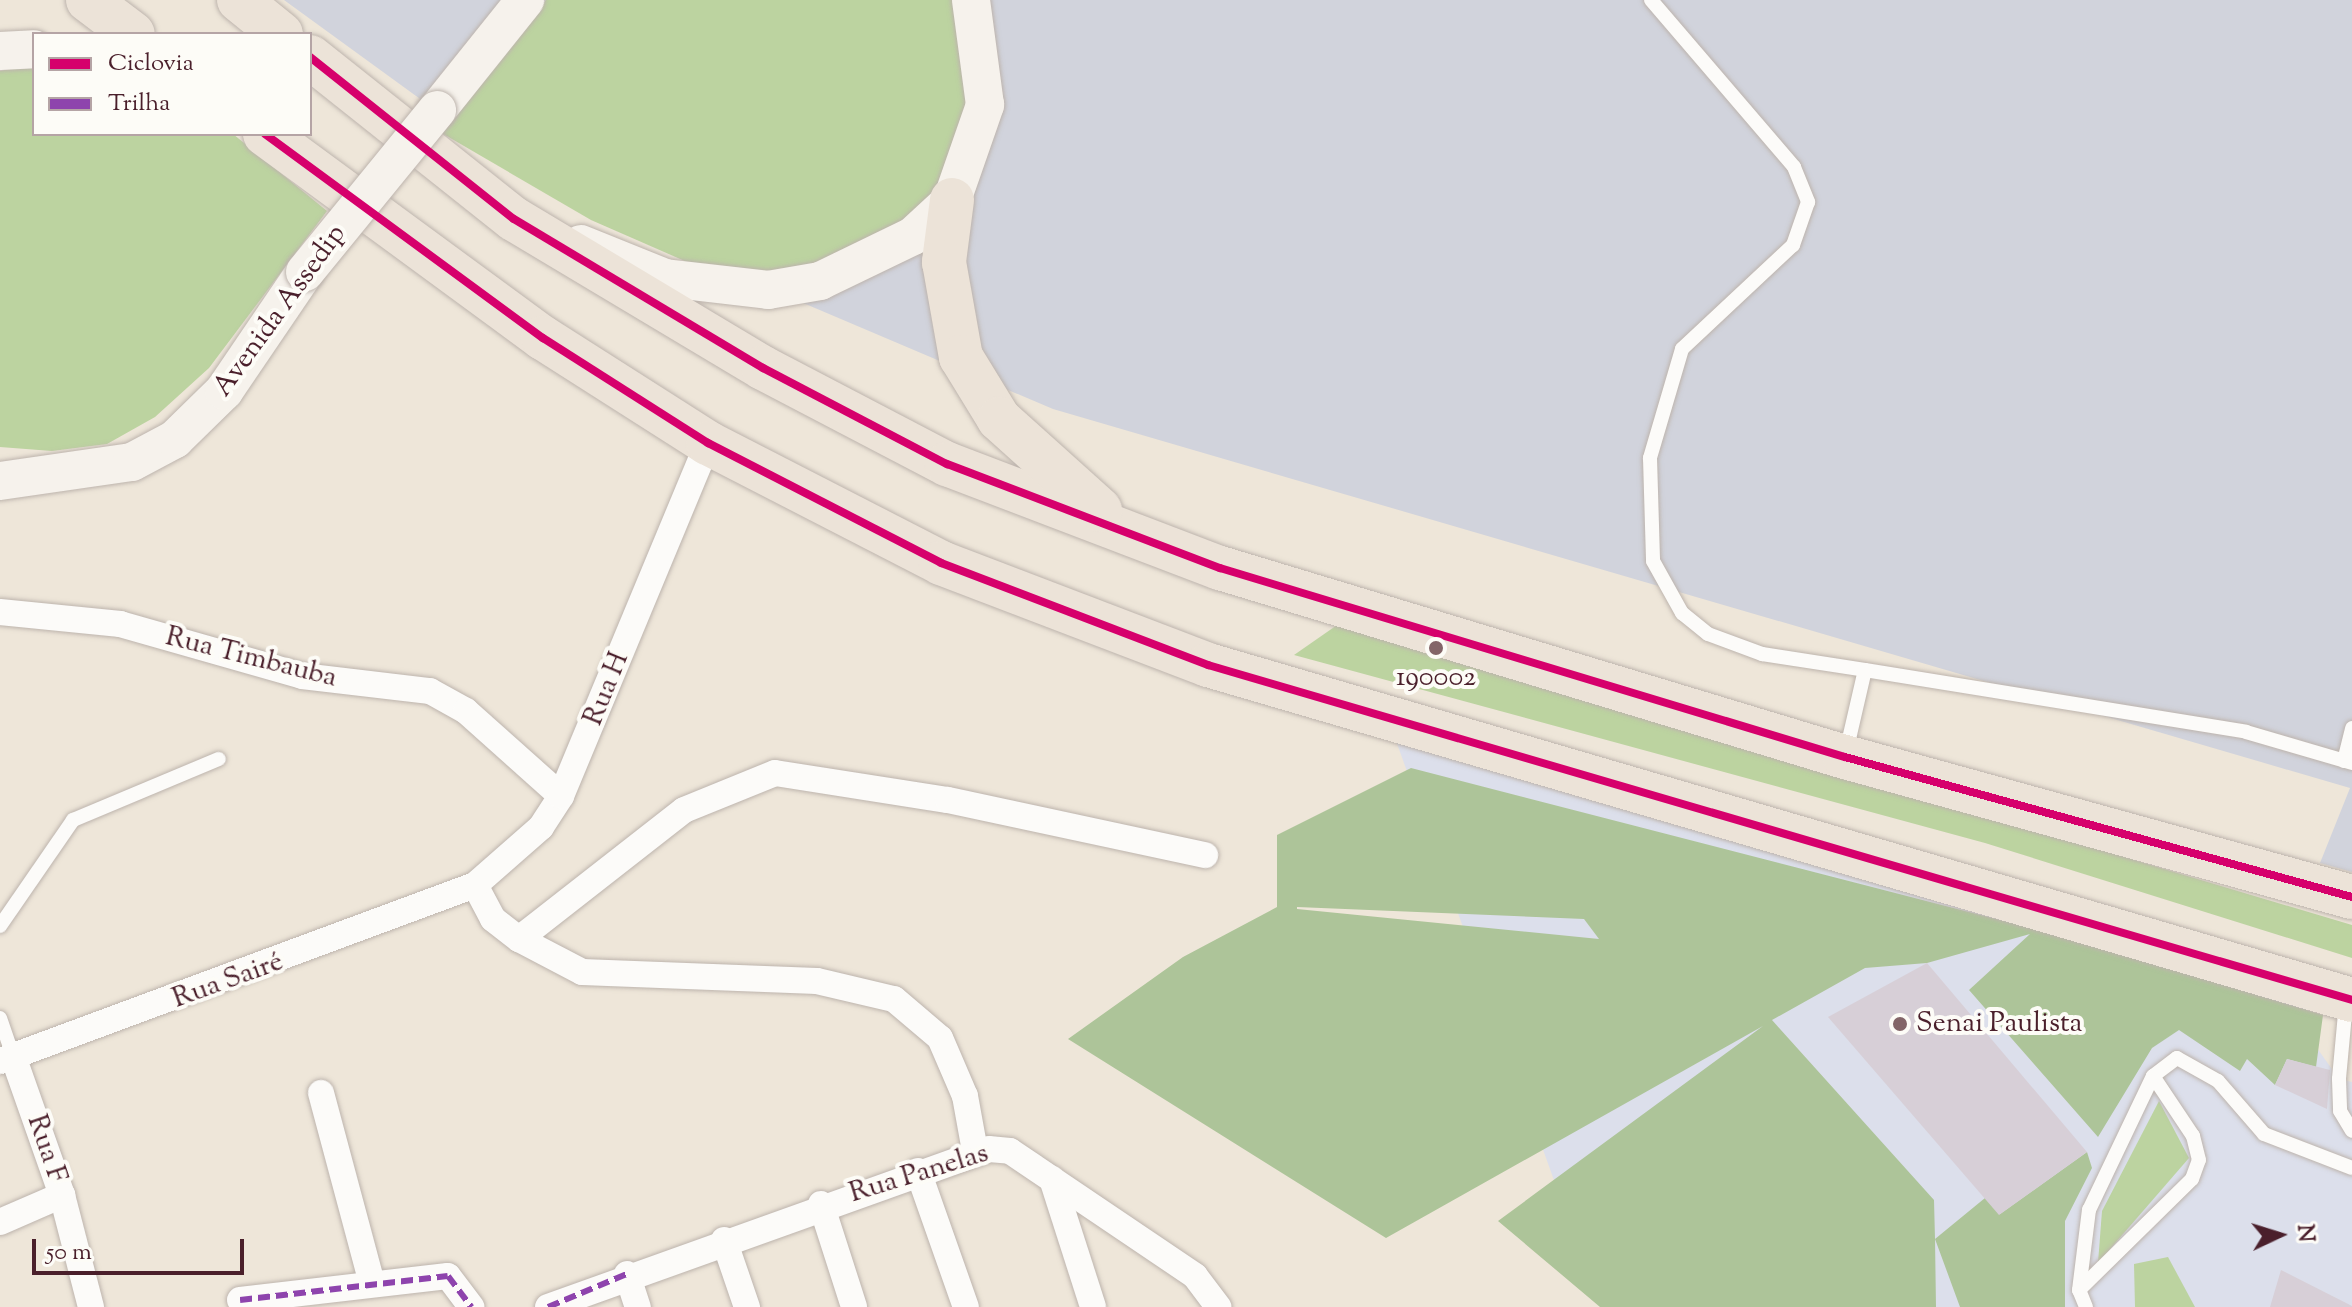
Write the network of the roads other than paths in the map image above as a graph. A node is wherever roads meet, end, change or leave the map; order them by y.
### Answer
1 (88, 0) edge
2 (239, 0) edge
3 (971, 0) edge
4 (1651, 0) edge
5 (522, 2) edge
6 (130, 32) edge
7 (279, 32) edge
8 (32, 49) edge
9 (0, 51) edge
10 (312, 59) edge
11 (268, 136) edge
12 (952, 200) junction
13 (514, 219) junction
14 (708, 443) junction
15 (0, 481) edge
16 (1133, 536) junction
17 (0, 612) edge
18 (1865, 670) junction
19 (2352, 728) edge
20 (1845, 757) junction
21 (219, 759) dead end
22 (2348, 762) edge
23 (561, 796) junction
24 (1205, 855) dead end
25 (465, 892) junction
26 (2352, 897) edge
27 (0, 926) edge
28 (519, 939) junction
29 (2350, 999) edge
30 (0, 1018) edge
31 (7, 1058) edge
32 (2352, 1070) edge
33 (2153, 1076) junction
34 (2339, 1079) junction
35 (321, 1093) dead end
36 (2352, 1131) edge
37 (975, 1151) junction
38 (2352, 1168) edge
39 (918, 1171) junction
40 (1052, 1179) junction
41 (62, 1195) junction
42 (821, 1204) junction
43 (0, 1222) edge
44 (724, 1240) junction
45 (627, 1274) junction
46 (372, 1283) junction
47 (2079, 1290) junction
48 (90, 1298) edge
49 (240, 1300) dead end
50 (471, 1307) edge
51 (548, 1307) edge
52 (638, 1307) edge
53 (747, 1307) edge
54 (854, 1307) edge
55 (966, 1307) edge
56 (1093, 1307) edge
57 (1218, 1307) edge
58 (2086, 1307) edge

1 - 6 highway
2 - 7 highway
3 - 12 main road
4 - 18 lane
5 - 15 main road, Avenida Assedip, bridge
8 - 9 main road
10 - 13 highway
11 - 14 highway
12 - 13 main road
12 - 16 highway
13 - 16 highway
14 - 23 street, Rua H
14 - 29 highway
16 - 20 highway
17 - 23 street, Rua Timbauba
18 - 20 lane
18 - 22 lane
19 - 22 lane
20 - 26 highway
21 - 27 lane
23 - 25 street, Rua H
24 - 28 street
25 - 28 street
25 - 31 street, Rua Sairé
28 - 37 street
29 - 34 lane
30 - 31 lane
31 - 41 street, Rua F
32 - 34 lane
33 - 38 lane
33 - 47 lane
33 - 47 lane
34 - 36 lane
35 - 46 street
37 - 39 street, Rua Panelas
37 - 40 street, Rua Panelas
39 - 42 street, Rua Panelas
39 - 55 street
40 - 56 street
40 - 57 street, Rua Panelas
41 - 43 street
41 - 48 street, Rua F
42 - 44 street, Rua Panelas
42 - 54 street
44 - 45 street, Rua Panelas
44 - 53 street
45 - 51 street, Rua Panelas
45 - 52 street
46 - 49 street
46 - 50 street
47 - 58 lane

